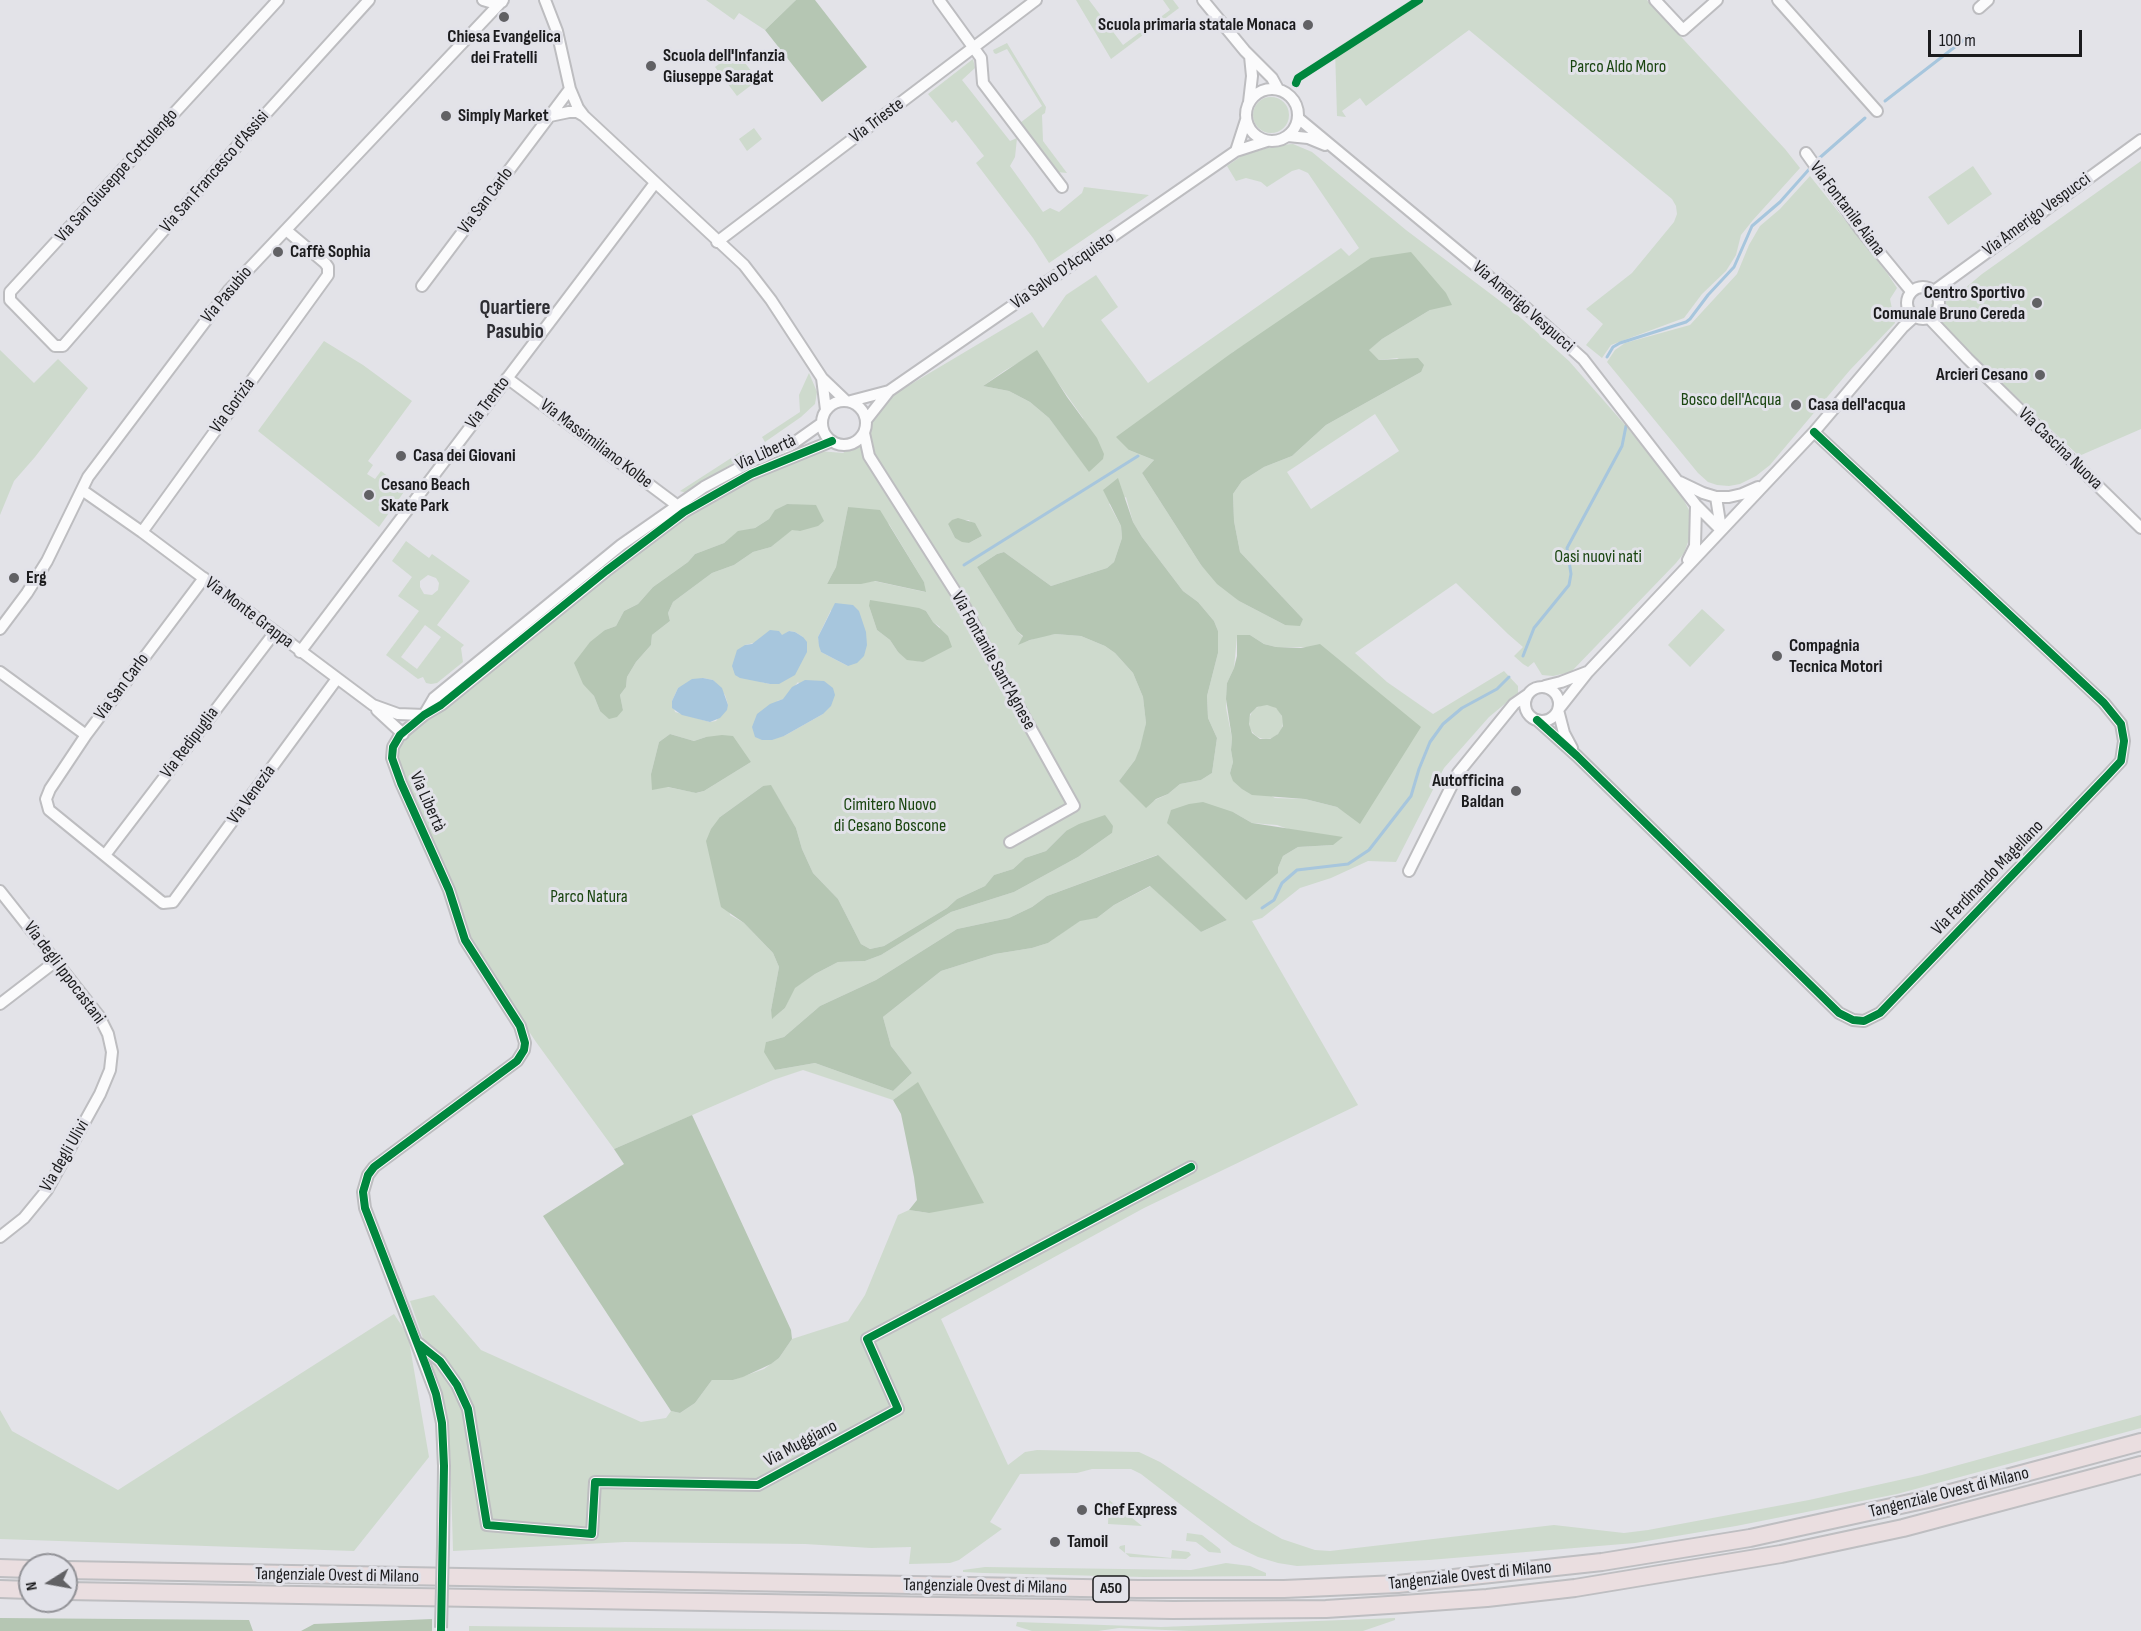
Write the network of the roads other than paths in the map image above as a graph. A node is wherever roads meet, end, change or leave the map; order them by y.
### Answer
1 (278, 0) edge
2 (369, 0) edge
3 (483, 0) edge
4 (545, 0) edge
5 (939, 0) edge
6 (1036, 0) edge
7 (1203, 0) edge
8 (1655, 0) edge
9 (1717, 0) edge
10 (1778, 0) edge
11 (502, 1) edge
12 (973, 48) junction
13 (1250, 56) junction
14 (570, 89) junction
15 (1278, 89) junction
16 (1250, 102) junction
17 (1877, 111) dead end
18 (550, 116) junction
19 (584, 116) junction
20 (1247, 118) junction
21 (1298, 118) junction
22 (1288, 136) junction
23 (2141, 140) edge
24 (1267, 141) junction
25 (1236, 151) junction
26 (1806, 153) dead end
27 (1344, 157) junction
28 (655, 183) junction
29 (1062, 187) dead end
30 (286, 230) junction
31 (717, 242) junction
32 (422, 286) dead end
33 (1911, 291) junction
34 (1934, 291) junction
35 (1914, 317) junction
36 (1929, 318) junction
37 (63, 346) joint
38 (507, 378) junction
39 (822, 378) junction
40 (889, 391) junction
41 (848, 400) junction
42 (826, 410) junction
43 (867, 419) junction
44 (822, 423) junction
45 (1814, 432) junction
46 (864, 433) junction
47 (832, 441) junction
48 (847, 445) junction
49 (869, 456) junction
50 (1678, 481) junction
51 (1764, 484) junction
52 (82, 490) junction
53 (1716, 497) junction
54 (1696, 505) junction
55 (681, 508) junction
56 (2141, 528) edge
57 (1721, 530) junction
58 (142, 532) junction
59 (1684, 569) junction
60 (204, 578) junction
61 (0, 629) edge
62 (275, 632) junction
63 (300, 652) junction
64 (0, 672) edge
65 (1588, 672) junction
66 (336, 680) junction
67 (1545, 686) junction
68 (1527, 694) junction
69 (373, 705) junction
70 (1558, 710) junction
71 (424, 716) junction
72 (1533, 717) junction
73 (1502, 720) junction
74 (402, 734) junction
75 (86, 735) junction
76 (1577, 756) junction
77 (1010, 842) dead end
78 (105, 855) junction
79 (1409, 871) dead end
80 (0, 891) edge
81 (56, 961) junction
82 (0, 1004) edge
83 (112, 1062) joint
84 (1191, 1167) dead end
85 (0, 1237) edge
86 (402, 1302) joint
87 (418, 1343) junction
88 (2141, 1442) edge
89 (2141, 1465) edge
90 (0, 1568) edge
91 (18, 1569) edge
92 (78, 1570) edge
93 (0, 1589) edge
94 (18, 1590) edge
95 (78, 1591) edge
96 (441, 1630) edge

1 - 37 street, Via San Giuseppe Cottolengo
2 - 37 street, Via San Francesco d'Assisi
3 - 11 street
4 - 14 street
5 - 12 street
6 - 12 street, Via Trieste
7 - 13 street, Via Amerigo Vespucci
8 - 9 street
10 - 17 street
11 - 30 street, Via Pasubio
12 - 29 street
12 - 31 street, Via Trieste
13 - 15 street, Via Amerigo Vespucci
13 - 16 street
14 - 18 street, Via San Carlo
14 - 19 street
15 - 16 street
15 - 21 street, Via Amerigo Vespucci
16 - 20 street
18 - 19 street
18 - 32 street, Via San Carlo
19 - 28 street
20 - 24 street
20 - 25 street
21 - 22 street
21 - 27 street, Via Amerigo Vespucci
22 - 24 street, Via Amerigo Vespucci
22 - 27 street, Via Amerigo Vespucci
23 - 34 street, Via Amerigo Vespucci
24 - 25 street, Via Salvo D'Acquisto
25 - 40 street, Via Salvo D'Acquisto
26 - 33 street, Via Fontanile Aiana
27 - 50 street, Via Amerigo Vespucci
28 - 31 street
28 - 38 street, Via Trento
30 - 52 street, Via Pasubio
30 - 58 street, Via Gorizia
31 - 39 street
33 - 34 street
33 - 35 street
34 - 36 street
35 - 36 street
35 - 45 street
36 - 56 street, Via Cascina Nuova
38 - 55 street, Via Massimiliano Kolbe
38 - 63 street, Via Trento
39 - 41 street
39 - 42 street
40 - 41 street
40 - 43 street
41 - 42 street
41 - 43 street
42 - 44 street
43 - 46 street
44 - 47 street
44 - 55 street, Via Libertà
45 - 51 street
45 - 76 street, Via Ferdinando Magellano
46 - 48 street
46 - 49 street
47 - 48 street
47 - 55 street, Via Libertà
48 - 49 street
49 - 77 street, Via Fontanile Sant'Agnese
50 - 53 street
50 - 54 street, Via Amerigo Vespucci
51 - 53 street
51 - 57 street
52 - 58 street, Via Monte Grappa
52 - 61 street, Via Pasubio
53 - 57 street
54 - 57 street, Via Amerigo Vespucci
54 - 59 street
55 - 71 street, Via Libertà
57 - 59 street
58 - 60 street, Via Monte Grappa
59 - 65 street
60 - 62 street, Via Monte Grappa
60 - 75 street, Via San Carlo
62 - 63 street, Via Monte Grappa
62 - 78 street, Via Redipuglia
63 - 66 street, Via Monte Grappa
64 - 75 street
65 - 67 street
65 - 70 street
66 - 69 street, Via Monte Grappa
66 - 78 street, Via Venezia
67 - 68 street
67 - 70 street
68 - 72 street
68 - 73 street
69 - 71 street, Via Monte Grappa
69 - 74 street
70 - 72 street
70 - 76 street, Via Ferdinando Magellano
71 - 74 street, Via Libertà
72 - 73 street
72 - 76 street, Via Ferdinando Magellano
73 - 79 street
74 - 86 street, Via Libertà
75 - 78 street, Via San Carlo
80 - 81 street, Via degli Ippocastani
81 - 82 street
81 - 83 street, Via degli Ippocastani
83 - 85 street, Via degli Ulivi
84 - 87 street, Via Muggiano
86 - 87 street, Via Muggiano
87 - 96 street, Via Muggiano, bridge
88 - 92 highway, Tangenziale Ovest di Milano / A50
89 - 95 highway, Tangenziale Ovest di Milano / A50
90 - 91 highway
93 - 94 highway

